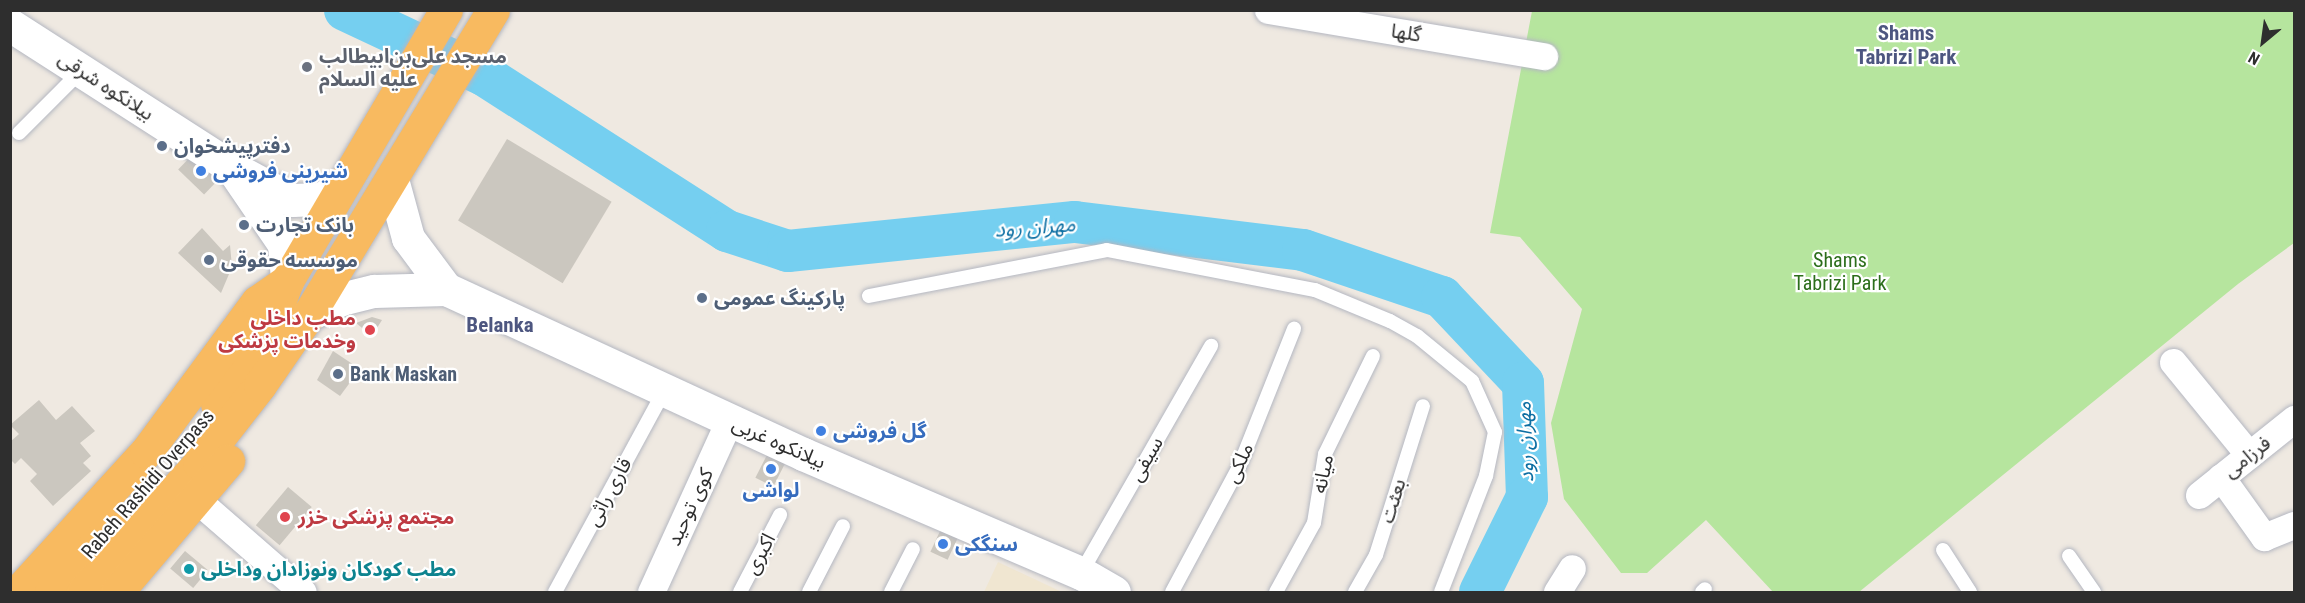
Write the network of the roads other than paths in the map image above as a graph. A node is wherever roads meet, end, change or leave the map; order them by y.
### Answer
1 (446, 10) edge
2 (1268, 10) edge
3 (490, 16) edge
4 (10, 25) edge
5 (1544, 56) dead end
6 (82, 70) junction
7 (19, 133) dead end
8 (231, 167) junction
9 (392, 178) junction
10 (342, 186) junction
11 (287, 281) junction
12 (446, 289) junction
13 (868, 296) dead end
14 (303, 323) junction
15 (1294, 329) dead end
16 (1211, 346) dead end
17 (1373, 356) dead end
18 (2173, 362) dead end
19 (250, 379) junction
20 (664, 391) junction
21 (1423, 406) dead end
22 (729, 421) junction
23 (2293, 422) edge
24 (2249, 455) junction
25 (2221, 477) junction
26 (2199, 495) dead end
27 (197, 500) junction
28 (780, 515) dead end
29 (2295, 525) edge
30 (843, 526) dead end
31 (913, 549) dead end
32 (1942, 550) dead end
33 (2069, 556) dead end
34 (1572, 568) dead end
35 (1081, 573) junction
36 (18, 592) edge
37 (51, 592) edge
38 (83, 592) edge
39 (117, 592) edge
40 (303, 592) edge
41 (555, 592) edge
42 (651, 592) edge
43 (740, 592) edge
44 (809, 592) edge
45 (891, 592) edge
46 (1114, 592) edge
47 (1172, 592) edge
48 (1276, 592) edge
49 (1355, 592) edge
50 (1441, 592) edge
51 (1557, 592) edge
52 (1970, 592) edge
53 (2094, 592) edge

1 - 10 highway
2 - 5 street, گلها
3 - 9 highway
4 - 6 street, بیلانکوه شرقی
6 - 7 lane
6 - 8 street, بیلانکوه شرقی
8 - 10 street, بیلانکوه شرقی
8 - 11 street, بیلانکوه شرقی
9 - 12 street, بیلانکوه غربی
9 - 14 highway
10 - 11 highway
11 - 19 highway
11 - 36 highway
12 - 14 street, بیلانکوه غربی
12 - 20 street, بیلانکوه غربی
13 - 50 lane
14 - 19 highway
14 - 27 highway
15 - 47 lane, ملکی
16 - 35 lane, سیفی
17 - 48 lane, میانه
18 - 24 street
19 - 37 highway, Rabeh Rashidi Overpass
19 - 38 highway, Rabeh Rashidi Overpass
20 - 22 street, بیلانکوه غربی
20 - 41 lane, قاری راثی
21 - 49 lane, بعثت
22 - 35 street, بیلانکوه غربی
22 - 42 street, کوی توحید
23 - 24 street, فرزامی
24 - 25 street, فرزامی
25 - 26 street, فرزامی
25 - 29 street
27 - 39 highway
27 - 40 street
28 - 43 lane, اکبری
30 - 44 lane
31 - 45 lane
32 - 52 lane
33 - 53 lane
34 - 51 street
35 - 46 street, بیلانکوه غربی

